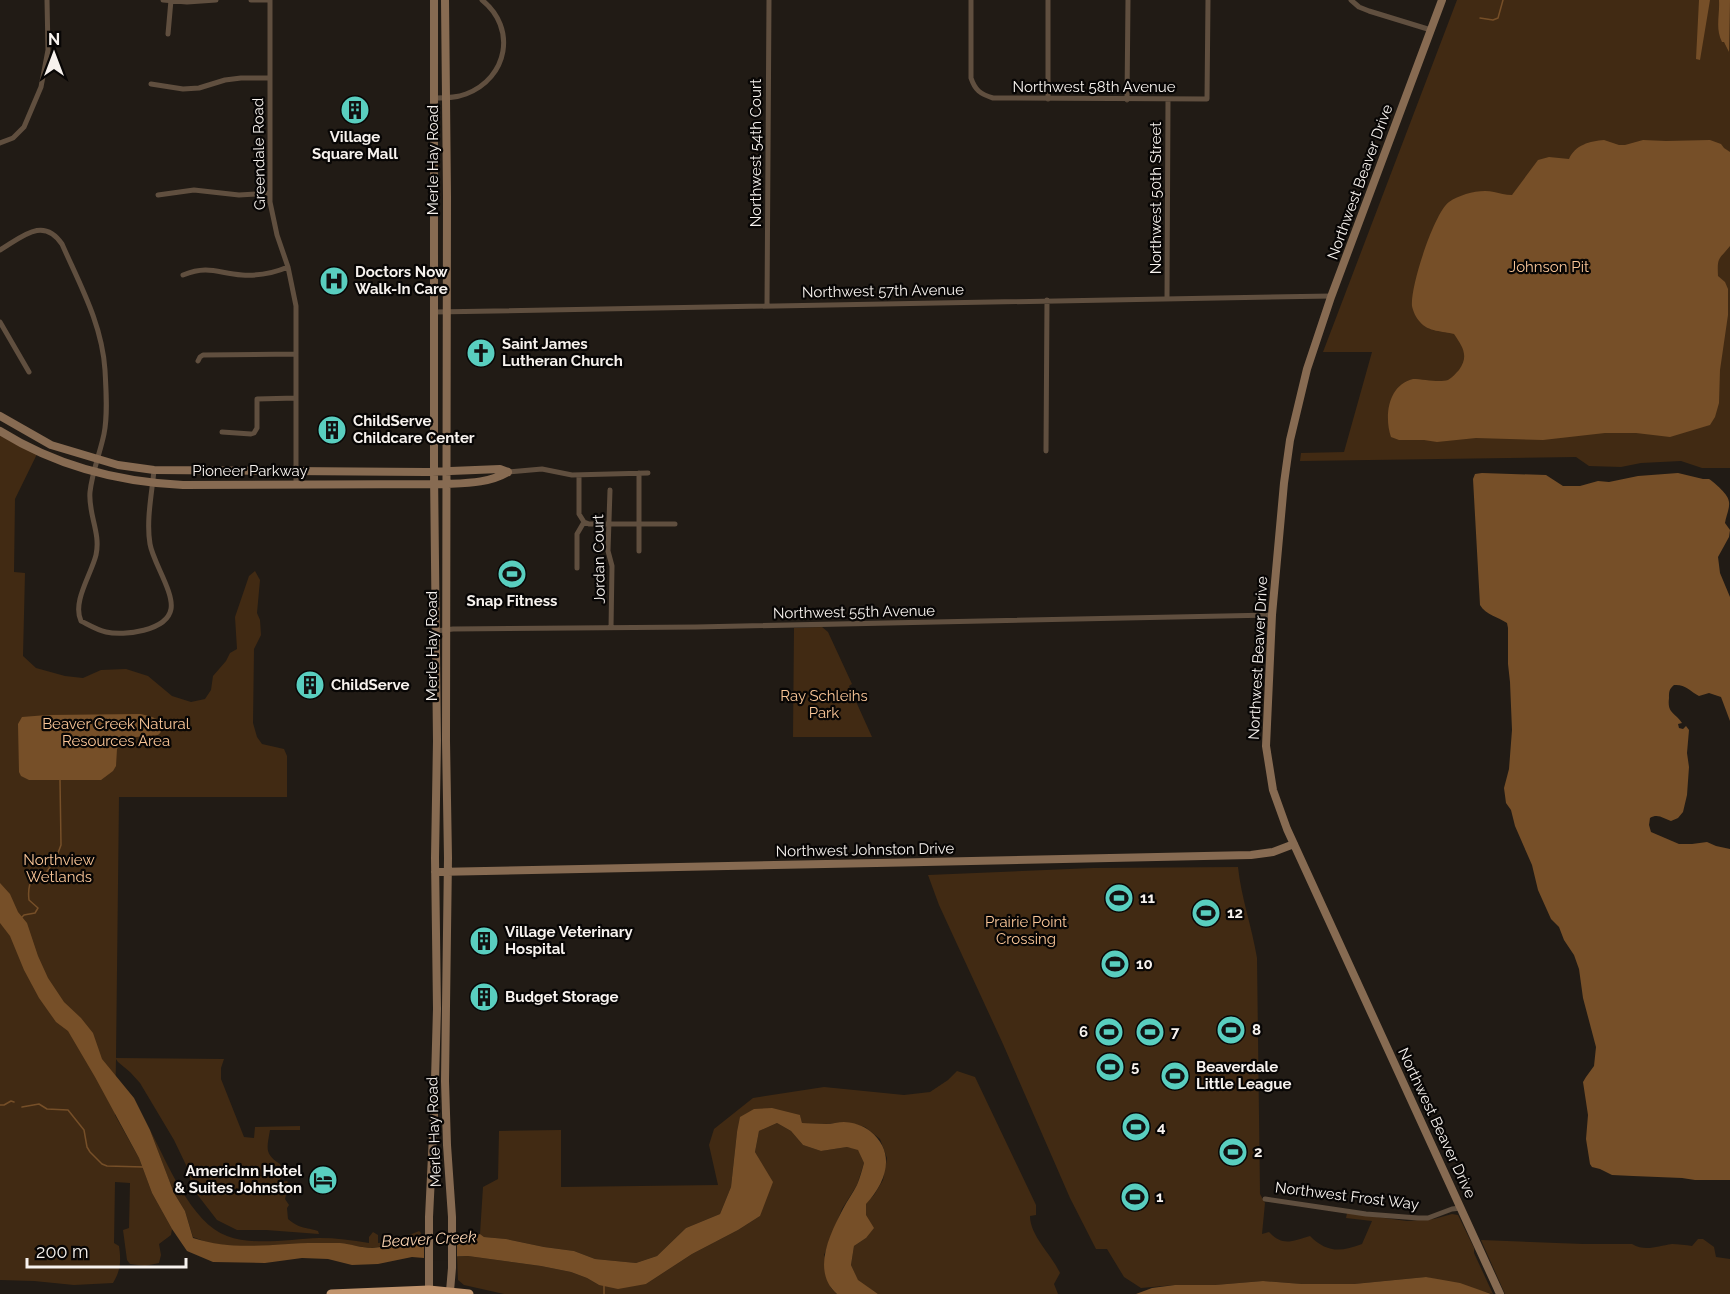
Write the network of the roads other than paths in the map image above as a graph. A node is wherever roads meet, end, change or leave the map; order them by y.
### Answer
1 (47, 0) edge
2 (163, 0) edge
3 (170, 0) edge
4 (216, 0) edge
5 (251, 0) edge
6 (270, 0) edge
7 (434, 0) edge
8 (445, 0) edge
9 (482, 0) edge
10 (769, 0) edge
11 (971, 0) edge
12 (1048, 0) edge
13 (1128, 0) edge
14 (1208, 0) edge
15 (1351, 0) edge
16 (1442, 0) edge
17 (1431, 30) junction
18 (168, 34) dead end
19 (270, 78) junction
20 (151, 84) dead end
21 (434, 98) junction
22 (447, 98) junction
23 (1048, 99) junction
24 (1168, 99) junction
25 (1127, 100) junction
26 (0, 143) edge
27 (270, 193) junction
28 (158, 195) dead end
29 (0, 249) edge
30 (288, 267) junction
31 (183, 275) dead end
32 (1332, 296) junction
33 (1167, 298) junction
34 (1047, 300) junction
35 (767, 306) junction
36 (434, 312) junction
37 (447, 312) junction
38 (0, 322) edge
39 (296, 354) junction
40 (198, 361) dead end
41 (29, 372) dead end
42 (296, 398) junction
43 (0, 416) edge
44 (0, 431) edge
45 (222, 432) dead end
46 (1046, 451) dead end
47 (98, 459) junction
48 (154, 470) junction
49 (296, 471) junction
50 (434, 471) junction
51 (446, 471) junction
52 (95, 472) junction
53 (508, 472) junction
54 (639, 473) junction
55 (648, 473) dead end
56 (579, 474) junction
57 (153, 483) junction
58 (296, 484) junction
59 (434, 484) junction
60 (446, 484) junction
61 (610, 490) dead end
62 (584, 522) junction
63 (610, 524) junction
64 (639, 524) junction
65 (675, 524) dead end
66 (639, 551) dead end
67 (577, 568) dead end
68 (1272, 615) junction
69 (611, 628) junction
70 (446, 629) junction
71 (436, 631) junction
72 (1293, 844) junction
73 (435, 872) junction
74 (447, 872) junction
75 (1265, 1199) dead end
76 (1461, 1208) junction
77 (429, 1290) junction
78 (450, 1291) junction
79 (331, 1294) edge
80 (469, 1294) edge
81 (1500, 1294) edge

1 - 26 street
2 - 3 street
3 - 4 street
3 - 18 street
5 - 6 street
6 - 19 street, Greendale Road
7 - 21 main road, Merle Hay Road
8 - 22 main road, Merle Hay Road
9 - 22 street
10 - 35 street, Northwest 54th Court
11 - 23 street, Northwest 58th Avenue
12 - 23 street
13 - 25 street
14 - 24 street, Northwest 58th Avenue
15 - 17 street
16 - 17 main road, Northwest Beaver Drive
17 - 32 main road, Northwest Beaver Drive
19 - 20 street
19 - 27 street, Greendale Road
21 - 22 street
21 - 36 main road, Merle Hay Road
22 - 37 main road, Merle Hay Road
23 - 25 street, Northwest 58th Avenue
24 - 25 street, Northwest 58th Avenue
24 - 33 street, Northwest 50th Street
27 - 28 street
27 - 30 street, Greendale Road
29 - 47 street
30 - 31 street
30 - 39 street, Greendale Road
32 - 33 street, Northwest 57th Avenue
32 - 68 main road, Northwest Beaver Drive
33 - 34 street, Northwest 57th Avenue
34 - 35 street, Northwest 57th Avenue
34 - 46 street
35 - 37 street, Northwest 57th Avenue
36 - 37 street, Northwest 57th Avenue
36 - 50 main road, Merle Hay Road
37 - 51 main road, Merle Hay Road
38 - 41 street
39 - 40 street
39 - 42 street, Greendale Road
42 - 45 street
42 - 49 street, Greendale Road
43 - 47 main road, Pioneer Parkway
44 - 52 main road, Pioneer Parkway
47 - 48 main road, Pioneer Parkway
47 - 52 street
48 - 49 main road, Pioneer Parkway
48 - 57 street
49 - 50 main road, Pioneer Parkway
49 - 58 street, Greendale Road
50 - 51 main road, Pioneer Parkway
50 - 59 main road, Merle Hay Road
51 - 53 main road, Pioneer Parkway
51 - 60 main road, Merle Hay Road
52 - 57 main road, Pioneer Parkway
52 - 57 street
53 - 56 street, Pioneer Parkway
53 - 60 main road, Pioneer Parkway
54 - 55 street, Pioneer Parkway
54 - 56 street, Pioneer Parkway
54 - 64 street
56 - 62 street
57 - 58 main road, Pioneer Parkway
58 - 59 main road, Pioneer Parkway
59 - 60 main road, Pioneer Parkway
59 - 71 main road, Merle Hay Road
60 - 70 main road, Merle Hay Road
61 - 63 street, Jordan Court
62 - 63 street
62 - 67 street
63 - 64 street
63 - 69 street, Jordan Court
64 - 65 street
64 - 66 street
68 - 69 street, Northwest 55th Avenue
68 - 72 main road, Northwest Beaver Drive
69 - 70 street, Northwest 55th Avenue
70 - 71 street, Northwest 55th Avenue
70 - 74 main road, Merle Hay Road
71 - 73 main road, Merle Hay Road
72 - 74 main road, Northwest Johnston Drive
72 - 76 main road, Northwest Beaver Drive
73 - 74 main road, Northwest Johnston Drive
73 - 77 main road, Merle Hay Road
74 - 78 main road, Merle Hay Road
75 - 76 street, Northwest Frost Way
76 - 81 main road, Northwest Beaver Drive
77 - 78 highway
77 - 79 highway
78 - 80 highway

